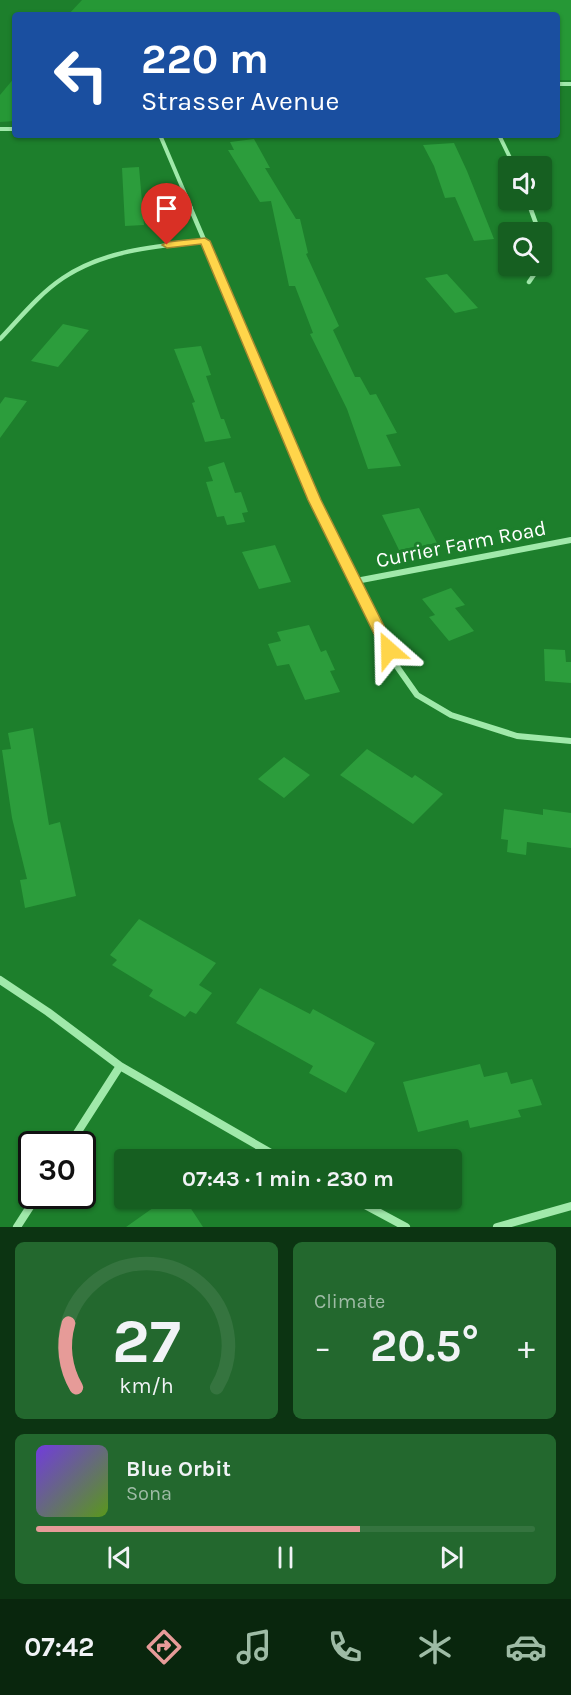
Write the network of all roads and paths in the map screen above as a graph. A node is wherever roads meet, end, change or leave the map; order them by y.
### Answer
1 (161, 138) edge
2 (500, 138) edge
3 (509, 156) edge
4 (205, 241) junction
5 (533, 276) edge
6 (529, 282) dead end
7 (0, 339) edge
8 (571, 540) edge
9 (356, 581) junction
10 (571, 741) edge
11 (0, 980) edge
12 (120, 1066) junction
13 (78, 1131) edge
14 (264, 1149) edge
15 (571, 1206) edge
16 (28, 1209) edge
17 (371, 1209) edge
18 (16, 1227) edge
19 (406, 1227) edge
20 (497, 1227) edge

1 - 4 street
2 - 3 street
4 - 7 street
4 - 9 street
5 - 6 street
8 - 9 street, Currier Farm Road
9 - 10 street
11 - 12 street
12 - 13 street
12 - 14 street
15 - 20 street
16 - 18 street
17 - 19 street

